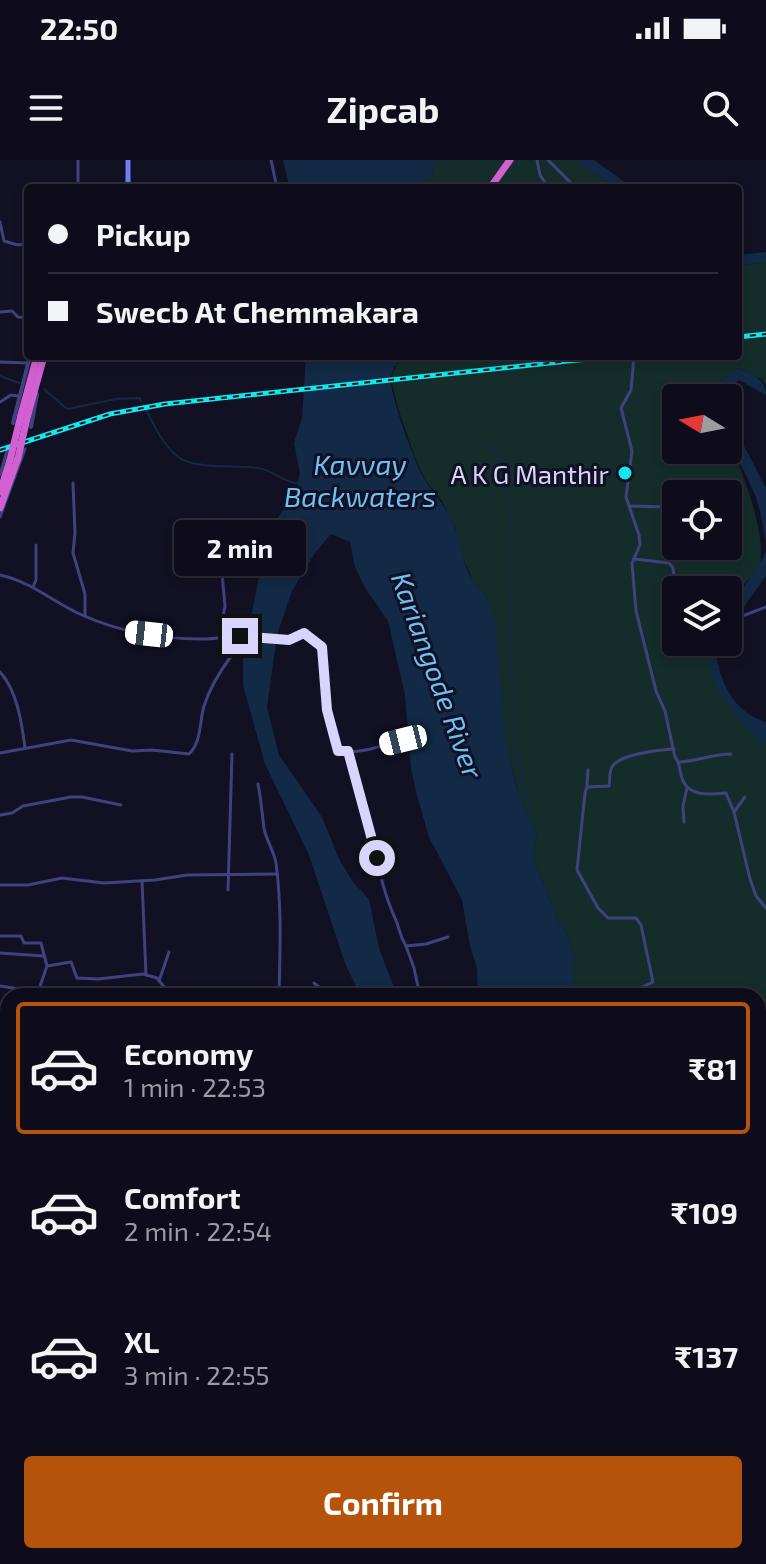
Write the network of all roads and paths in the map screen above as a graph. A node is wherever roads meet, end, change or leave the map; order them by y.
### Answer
1 (72, 160) edge
2 (128, 160) edge
3 (271, 160) edge
4 (510, 160) edge
5 (537, 160) edge
6 (548, 160) edge
7 (78, 161) edge
8 (78, 184) edge
9 (128, 184) edge
10 (276, 184) edge
11 (493, 184) edge
12 (546, 184) edge
13 (572, 184) edge
14 (0, 222) edge
15 (24, 244) edge
16 (0, 312) edge
17 (24, 318) edge
18 (29, 360) edge
19 (36, 360) edge
20 (44, 360) edge
21 (44, 360) edge
22 (634, 360) edge
23 (0, 362) edge
24 (28, 363) junction
25 (19, 397) junction
26 (0, 402) edge
27 (25, 415) junction
28 (13, 423) dead end
29 (31, 427) dead end
30 (25, 449) dead end
31 (7, 451) dead end
32 (14, 459) junction
33 (0, 475) edge
34 (73, 483) dead end
35 (0, 492) edge
36 (629, 506) junction
37 (662, 507) edge
38 (0, 508) edge
39 (0, 517) edge
40 (219, 540) dead end
41 (36, 545) dead end
42 (633, 559) junction
43 (0, 575) edge
44 (674, 576) edge
45 (33, 587) junction
46 (766, 607) edge
47 (742, 615) edge
48 (85, 616) junction
49 (219, 637) junction
50 (232, 655) dead end
51 (0, 672) edge
52 (403, 740) dead end
53 (25, 748) junction
54 (674, 749) junction
55 (348, 751) junction
56 (0, 753) edge
57 (232, 754) dead end
58 (731, 754) dead end
59 (680, 762) junction
60 (588, 770) dead end
61 (258, 784) dead end
62 (587, 787) junction
63 (687, 788) junction
64 (745, 797) dead end
65 (121, 805) dead end
66 (734, 812) junction
67 (0, 815) edge
68 (684, 822) dead end
69 (229, 873) junction
70 (277, 874) junction
71 (142, 881) junction
72 (0, 885) edge
73 (228, 890) dead end
74 (766, 908) edge
75 (0, 936) edge
76 (448, 937) dead end
77 (406, 946) junction
78 (169, 952) dead end
79 (0, 953) edge
80 (43, 956) junction
81 (47, 966) junction
82 (146, 975) junction
83 (159, 981) junction
84 (314, 983) dead end
85 (163, 986) joint
86 (39, 988) edge
87 (169, 988) edge
88 (279, 988) edge
89 (320, 988) edge
90 (418, 988) edge
91 (641, 988) edge

1 - 7 street
2 - 9 main road
3 - 10 street
4 - 11 highway
5 - 12 street
6 - 13 street
7 - 8 street
14 - 15 street
16 - 17 street
18 - 24 street
19 - 27 highway
20 - 27 highway
21 - 29 street
22 - 36 street
23 - 24 street
24 - 25 street
25 - 26 street
25 - 28 street
27 - 32 highway, bridge
30 - 39 street
31 - 33 street
32 - 35 highway
32 - 38 highway
34 - 48 street
36 - 37 street
36 - 42 street
40 - 49 street
41 - 45 street
42 - 44 street
42 - 54 street
43 - 45 street
45 - 48 street
46 - 47 street
48 - 49 street
49 - 55 street
50 - 53 street
51 - 53 street
52 - 55 street
53 - 56 street
54 - 59 street
54 - 62 street
55 - 77 street
57 - 69 street
58 - 59 street
59 - 63 street
60 - 62 street
61 - 70 street
62 - 91 street
63 - 66 street
63 - 68 street
64 - 66 street
65 - 67 street
66 - 74 street
69 - 70 street
69 - 71 street
69 - 73 street
70 - 88 street
71 - 72 street
71 - 82 street
75 - 80 street
76 - 77 street
77 - 90 street
78 - 83 street
79 - 80 street
80 - 81 street
81 - 82 street
81 - 86 street
82 - 83 street
83 - 85 street
84 - 89 street
85 - 87 street

